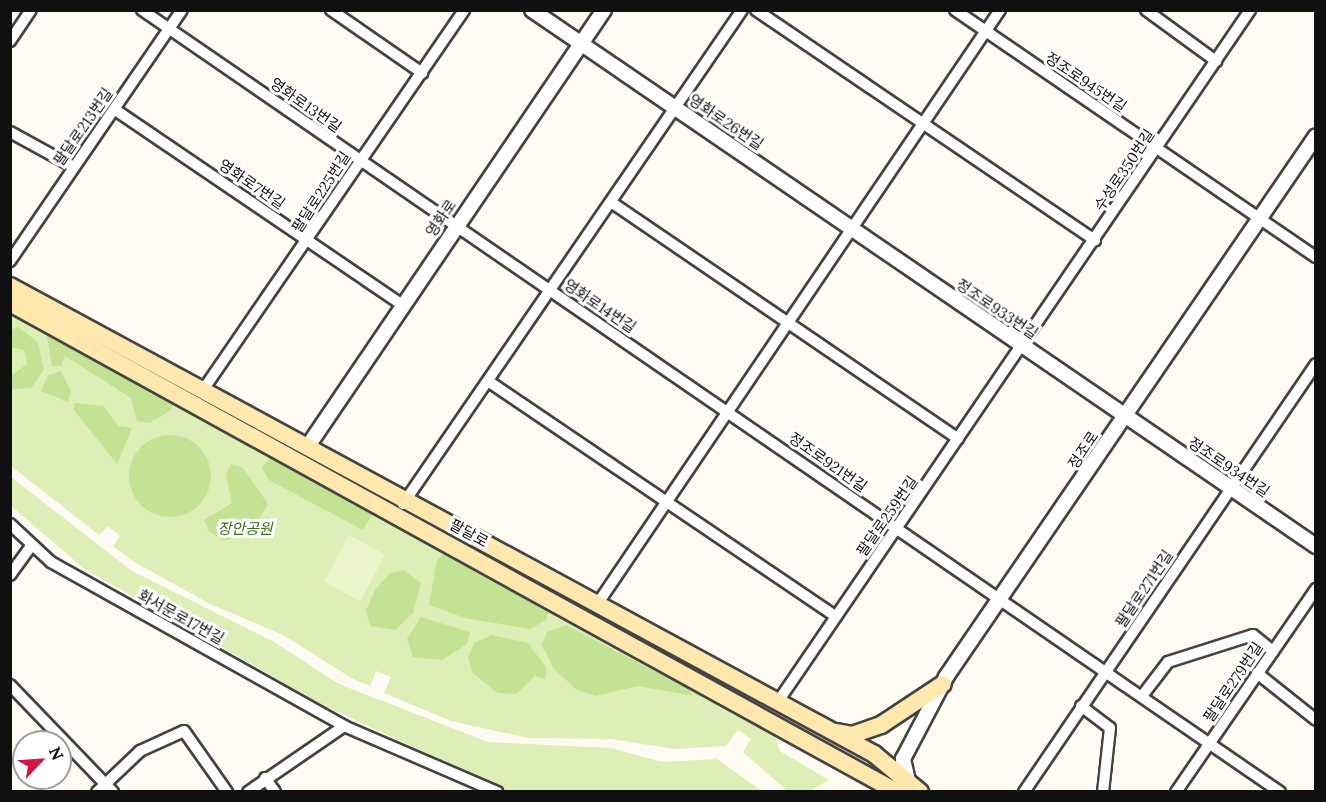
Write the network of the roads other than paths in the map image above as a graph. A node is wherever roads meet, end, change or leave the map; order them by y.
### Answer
1 (31, 10) edge
2 (142, 10) edge
3 (182, 10) edge
4 (331, 10) edge
5 (464, 10) edge
6 (532, 10) edge
7 (604, 10) edge
8 (742, 10) edge
9 (756, 10) edge
10 (955, 10) edge
11 (1000, 10) edge
12 (1146, 10) edge
13 (1251, 10) edge
14 (169, 29) junction
15 (985, 32) junction
16 (10, 41) edge
17 (581, 45) junction
18 (1216, 61) junction
19 (422, 73) junction
20 (676, 108) junction
21 (114, 109) junction
22 (922, 125) junction
23 (10, 132) edge
24 (1316, 136) edge
25 (1156, 148) junction
26 (359, 160) junction
27 (74, 167) junction
28 (611, 202) junction
29 (1259, 219) junction
30 (456, 225) junction
31 (851, 228) junction
32 (307, 240) junction
33 (1095, 240) junction
34 (1316, 257) edge
35 (10, 261) edge
36 (10, 286) edge
37 (551, 291) junction
38 (10, 303) edge
39 (402, 305) junction
40 (787, 322) junction
41 (1022, 346) junction
42 (1316, 364) edge
43 (488, 381) junction
44 (203, 390) junction
45 (727, 411) junction
46 (1125, 416) junction
47 (958, 439) junction
48 (308, 446) junction
49 (1231, 489) junction
50 (406, 499) junction
51 (665, 502) junction
52 (396, 514) junction
53 (10, 524) edge
54 (897, 528) junction
55 (1316, 546) edge
56 (30, 547) junction
57 (10, 575) edge
58 (1316, 589) edge
59 (1000, 598) junction
60 (596, 606) junction
61 (835, 616) junction
62 (1273, 651) junction
63 (1107, 670) junction
64 (1257, 673) junction
65 (943, 684) junction
66 (10, 685) edge
67 (1142, 696) junction
68 (777, 703) junction
69 (1081, 706) junction
70 (1316, 720) edge
71 (344, 726) junction
72 (824, 729) junction
73 (1212, 741) junction
74 (265, 778) junction
75 (101, 787) edge
76 (909, 789) edge
77 (113, 792) edge
78 (227, 792) edge
79 (248, 792) edge
80 (275, 792) edge
81 (497, 792) edge
82 (1024, 792) edge
83 (1103, 792) edge
84 (1176, 792) edge
85 (1280, 792) edge

1 - 16 street
2 - 14 street, 영화로13번길
3 - 14 street, 팔달로213번길
4 - 19 street
5 - 19 street, 팔달로225번길
6 - 17 street, 영화로26번길
7 - 17 street, 영화로
8 - 20 street
9 - 22 street
10 - 15 street, 정조로945번길
11 - 15 street
12 - 18 street
13 - 18 street, 수성로350번길
14 - 21 street, 팔달로213번길
14 - 26 street, 영화로13번길
15 - 22 street
15 - 25 street, 정조로945번길
17 - 20 street, 영화로26번길
17 - 30 street, 영화로
18 - 25 street, 수성로350번길
19 - 26 street, 팔달로225번길
20 - 28 street
20 - 31 street, 영화로26번길
21 - 27 street, 팔달로213번길
21 - 32 street, 영화로7번길
22 - 31 street
22 - 33 street
23 - 27 street
24 - 29 street, 정조로
25 - 29 street, 정조로945번길
25 - 33 street, 수성로350번길
26 - 30 street, 영화로13번길
26 - 32 street, 팔달로225번길
27 - 35 street, 팔달로213번길
28 - 37 street
28 - 40 street
29 - 34 street, 정조로945번길
29 - 46 street, 정조로
30 - 37 street, 영화로14번길
30 - 39 street, 영화로
31 - 40 street
31 - 41 street, 정조로933번길
32 - 39 street, 영화로7번길
32 - 44 street, 팔달로225번길
33 - 41 street, 수성로350번길
36 - 44 main road, 팔달로
37 - 43 street
37 - 45 street, 영화로14번길
38 - 52 main road, 팔달로
39 - 48 street, 영화로
40 - 45 street
40 - 47 street
41 - 46 street, 정조로933번길
41 - 47 street, 팔달로259번길
42 - 49 street, 팔달로271번길
43 - 50 street
43 - 51 street
44 - 48 main road, 팔달로
45 - 51 street
45 - 54 street, 정조로921번길
46 - 49 street, 정조로934번길
46 - 59 street, 정조로
47 - 54 street, 팔달로259번길
48 - 50 main road, 팔달로
49 - 55 street, 정조로934번길
49 - 63 street, 팔달로271번길
50 - 52 street
50 - 60 main road, 팔달로
51 - 60 street
51 - 61 street
52 - 76 main road, 팔달로
53 - 56 street, 화서문로17번길
54 - 59 street, 정조로921번길
54 - 61 street, 팔달로259번길
56 - 57 street
56 - 71 street, 화서문로17번길
58 - 62 street, 팔달로279번길
59 - 63 street, 정조로921번길
59 - 65 street, 정조로
60 - 68 main road, 팔달로
61 - 68 street, 팔달로259번길
62 - 64 street, 팔달로279번길
62 - 67 street
63 - 67 street, 정조로921번길
63 - 69 street, 팔달로271번길
64 - 70 street
64 - 73 street, 팔달로279번길
65 - 72 main road
65 - 76 street, 정조로
66 - 75 street
67 - 73 street, 정조로921번길
68 - 72 main road, 팔달로
69 - 82 street, 팔달로271번길
69 - 83 street
71 - 74 street
71 - 81 street, 화서문로17번길
72 - 76 main road, 팔달로
73 - 84 street, 팔달로279번길
73 - 85 street, 정조로921번길
74 - 79 street
74 - 80 street
75 - 77 street
75 - 78 street

